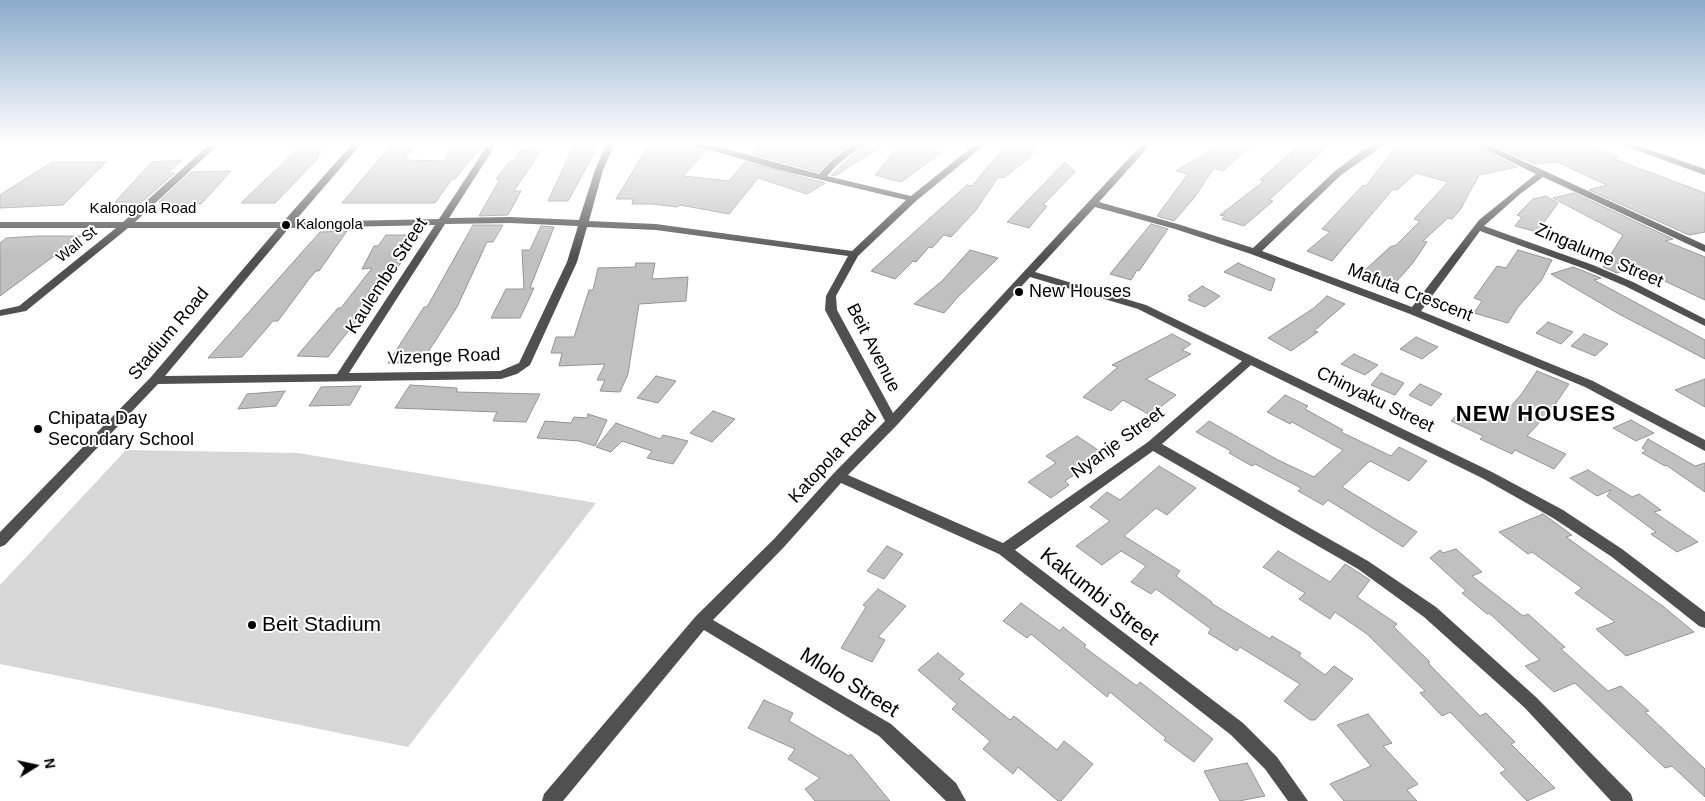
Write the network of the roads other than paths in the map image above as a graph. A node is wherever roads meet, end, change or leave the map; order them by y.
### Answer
1 (175, 180) edge
2 (325, 180) edge
3 (469, 180) edge
4 (597, 180) edge
5 (831, 180) edge
6 (936, 180) edge
7 (1112, 180) edge
8 (1330, 180) edge
9 (1533, 180) edge
10 (1556, 180) edge
11 (913, 199) junction
12 (1091, 203) junction
13 (442, 221) junction
14 (0, 224) edge
15 (127, 224) junction
16 (582, 224) junction
17 (286, 225) junction
18 (1478, 227) junction
19 (1705, 249) edge
20 (1255, 252) junction
21 (854, 254) junction
22 (1030, 274) junction
23 (1414, 312) junction
24 (0, 313) edge
25 (1705, 323) edge
26 (1250, 360) junction
27 (341, 376) junction
28 (155, 380) junction
29 (892, 422) junction
30 (1153, 445) junction
31 (1705, 446) edge
32 (839, 476) junction
33 (0, 541) edge
34 (1004, 550) junction
35 (702, 621) junction
36 (1705, 621) edge
37 (551, 801) edge
38 (957, 801) edge
39 (1300, 801) edge
40 (1624, 801) edge

1 - 15 street, Wall St
2 - 17 street, Stadium Road
3 - 13 street, Kaulembe Street
4 - 16 street, Vizenge Road
5 - 11 street
6 - 11 street, Beit Avenue
7 - 12 street, Katopola Road
8 - 20 street
9 - 18 street
10 - 19 street
11 - 21 street, Beit Avenue
12 - 20 street, Mafuta Crescent
12 - 22 street, Katopola Road
13 - 16 street, Kalongola Road
13 - 17 street, Kalongola Road
13 - 27 street, Kaulembe Street
14 - 15 street, Kalongola Road
15 - 17 street, Kalongola Road
15 - 24 street, Wall St
16 - 21 street, Kalongola Road
16 - 27 street, Vizenge Road
17 - 28 street, Stadium Road
18 - 23 street
18 - 25 street, Zingalume Street
20 - 23 street, Mafuta Crescent
21 - 29 street, Beit Avenue
22 - 26 street, Chinyaku Street
22 - 29 street, Katopola Road
23 - 31 street, Mafuta Crescent
26 - 30 street, Nyanje Street
26 - 36 street, Chinyaku Street
27 - 28 street, Vizenge Road
28 - 33 street, Stadium Road
29 - 32 street, Katopola Road
30 - 34 street, Nyanje Street
30 - 40 street
32 - 34 street, Kakumbi Street
32 - 35 street, Katopola Road
34 - 39 street, Kakumbi Street
35 - 37 street, Katopola Road
35 - 38 street, Mlolo Street

